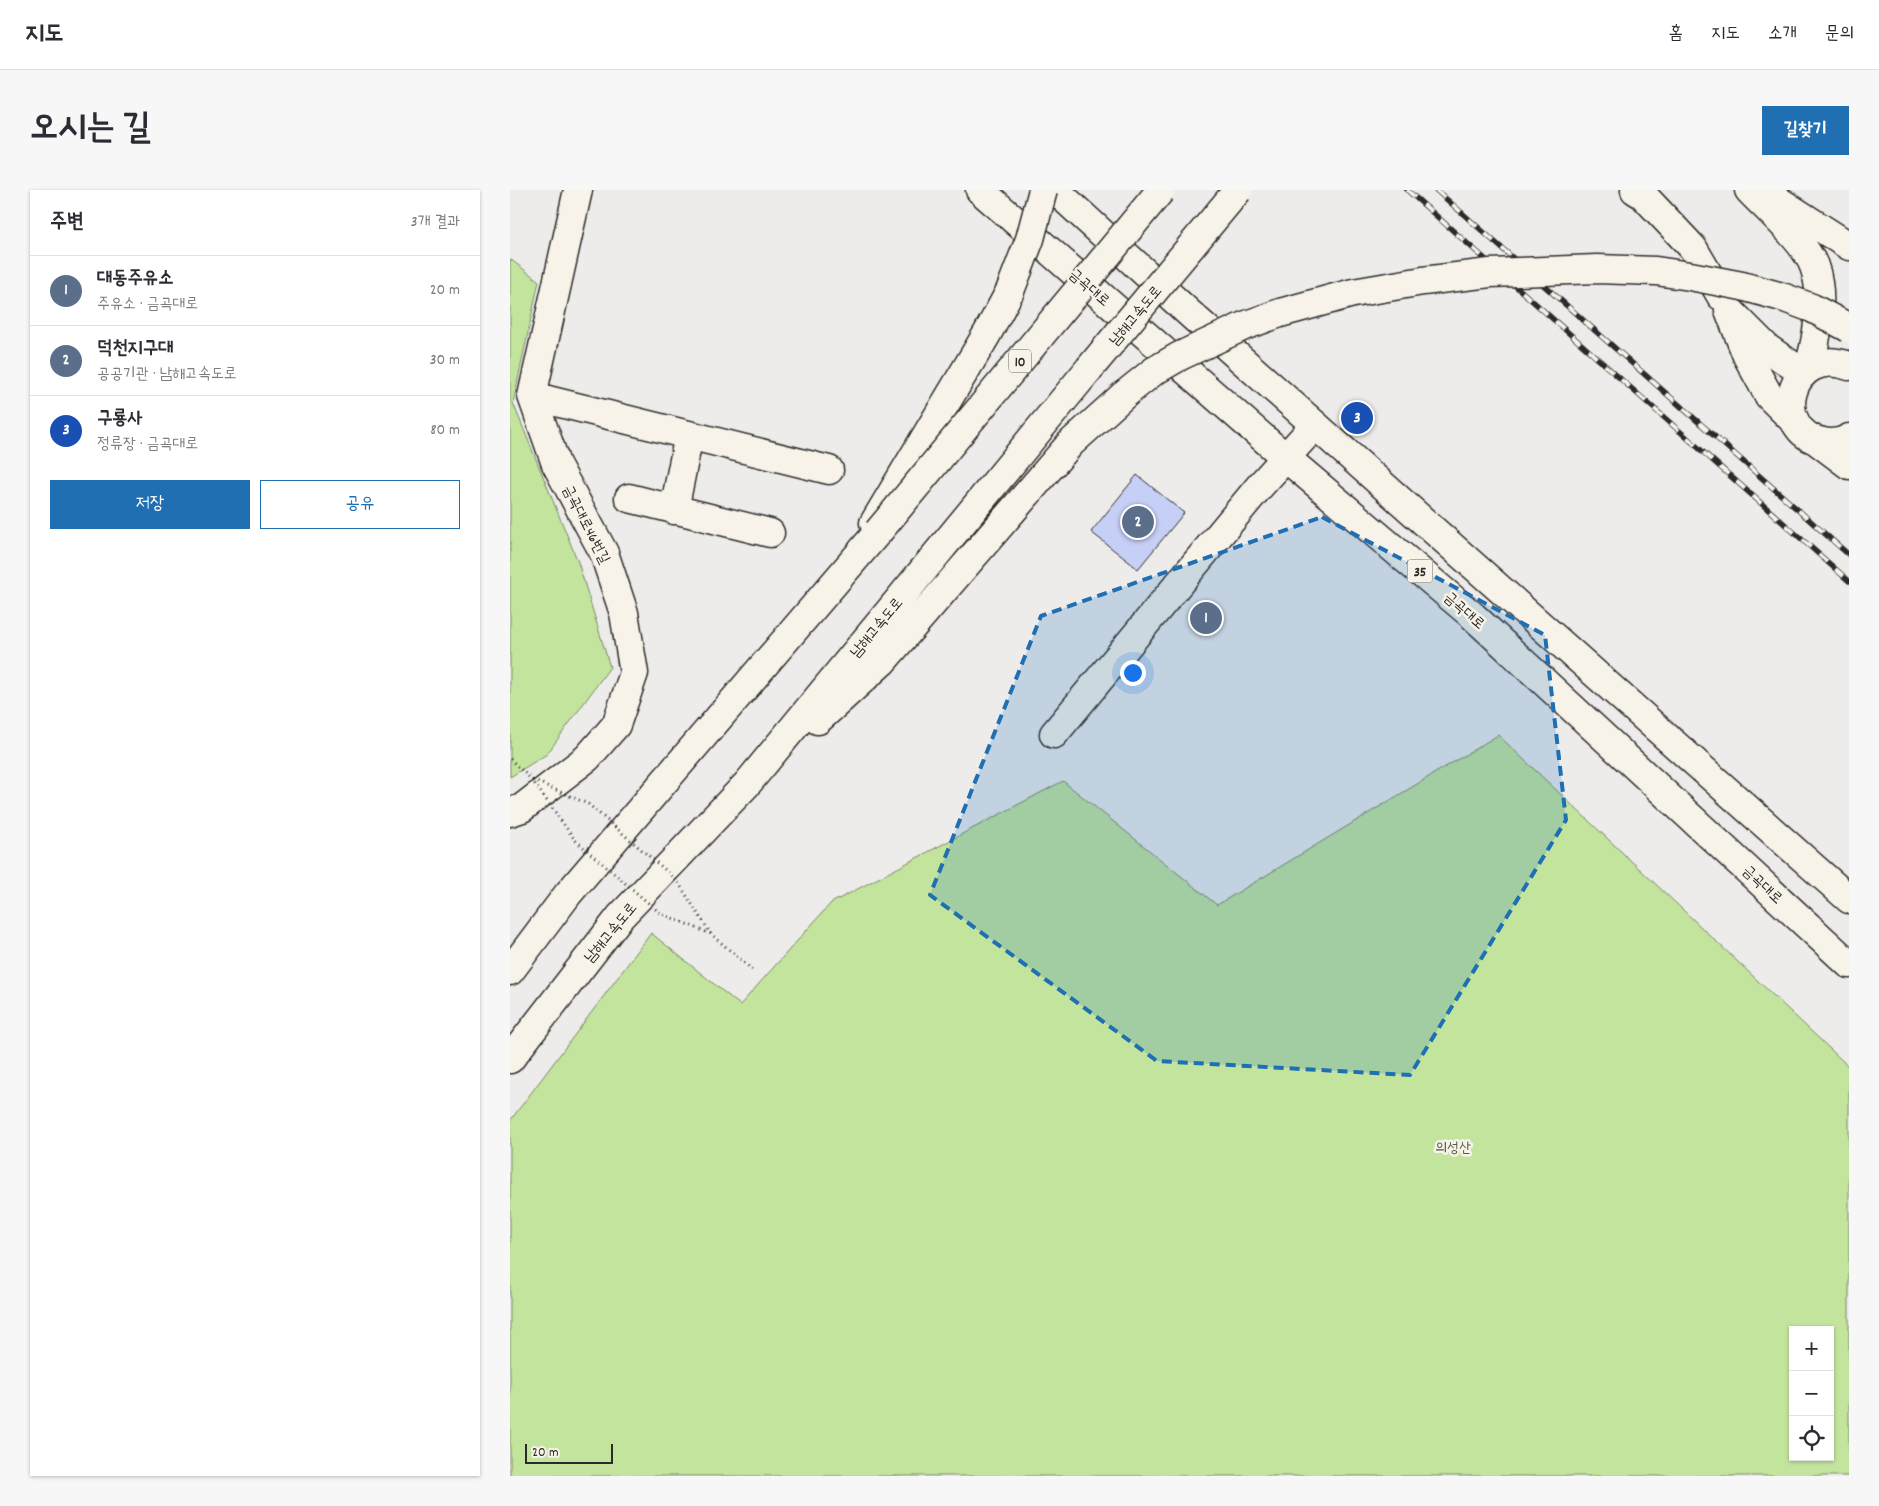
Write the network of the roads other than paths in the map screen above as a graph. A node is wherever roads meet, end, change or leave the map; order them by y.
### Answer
1 (578, 190) edge
2 (980, 190) edge
3 (1043, 190) edge
4 (1054, 190) edge
5 (1161, 190) edge
6 (1238, 190) edge
7 (1634, 190) edge
8 (1749, 190) edge
9 (1762, 190) edge
10 (1849, 246) edge
11 (1729, 310) junction
12 (1849, 328) edge
13 (1849, 366) edge
14 (1806, 371) junction
15 (532, 396) junction
16 (1796, 423) junction
17 (1315, 425) junction
18 (689, 435) junction
19 (1849, 438) edge
20 (1817, 441) junction
21 (1285, 457) junction
22 (1849, 465) edge
23 (829, 470) dead end
24 (629, 498) dead end
25 (674, 510) junction
26 (876, 529) junction
27 (770, 533) dead end
28 (1054, 734) dead end
29 (747, 784) junction
30 (510, 812) edge
31 (1849, 899) edge
32 (1849, 964) edge
33 (510, 971) edge
34 (510, 1059) edge

1 - 15 main road
2 - 21 main road, 금곡대로 / 35
3 - 26 main road, bridge
4 - 17 main road
5 - 26 main road, 10, bridge
6 - 29 main road, 남해고속도로, bridge
7 - 11 main road
8 - 14 main road
9 - 10 main road
11 - 14 main road
11 - 16 main road
12 - 29 main road, bridge
13 - 14 main road
14 - 16 main road
15 - 18 main road
15 - 30 main road, 금곡대로46번길
16 - 20 main road
17 - 21 main road
17 - 31 main road
18 - 23 main road
18 - 25 main road
19 - 20 main road
20 - 22 main road
21 - 28 main road
21 - 32 main road, 금곡대로 / 35
24 - 25 main road
25 - 27 main road
26 - 33 main road
29 - 34 main road, 남해고속도로

